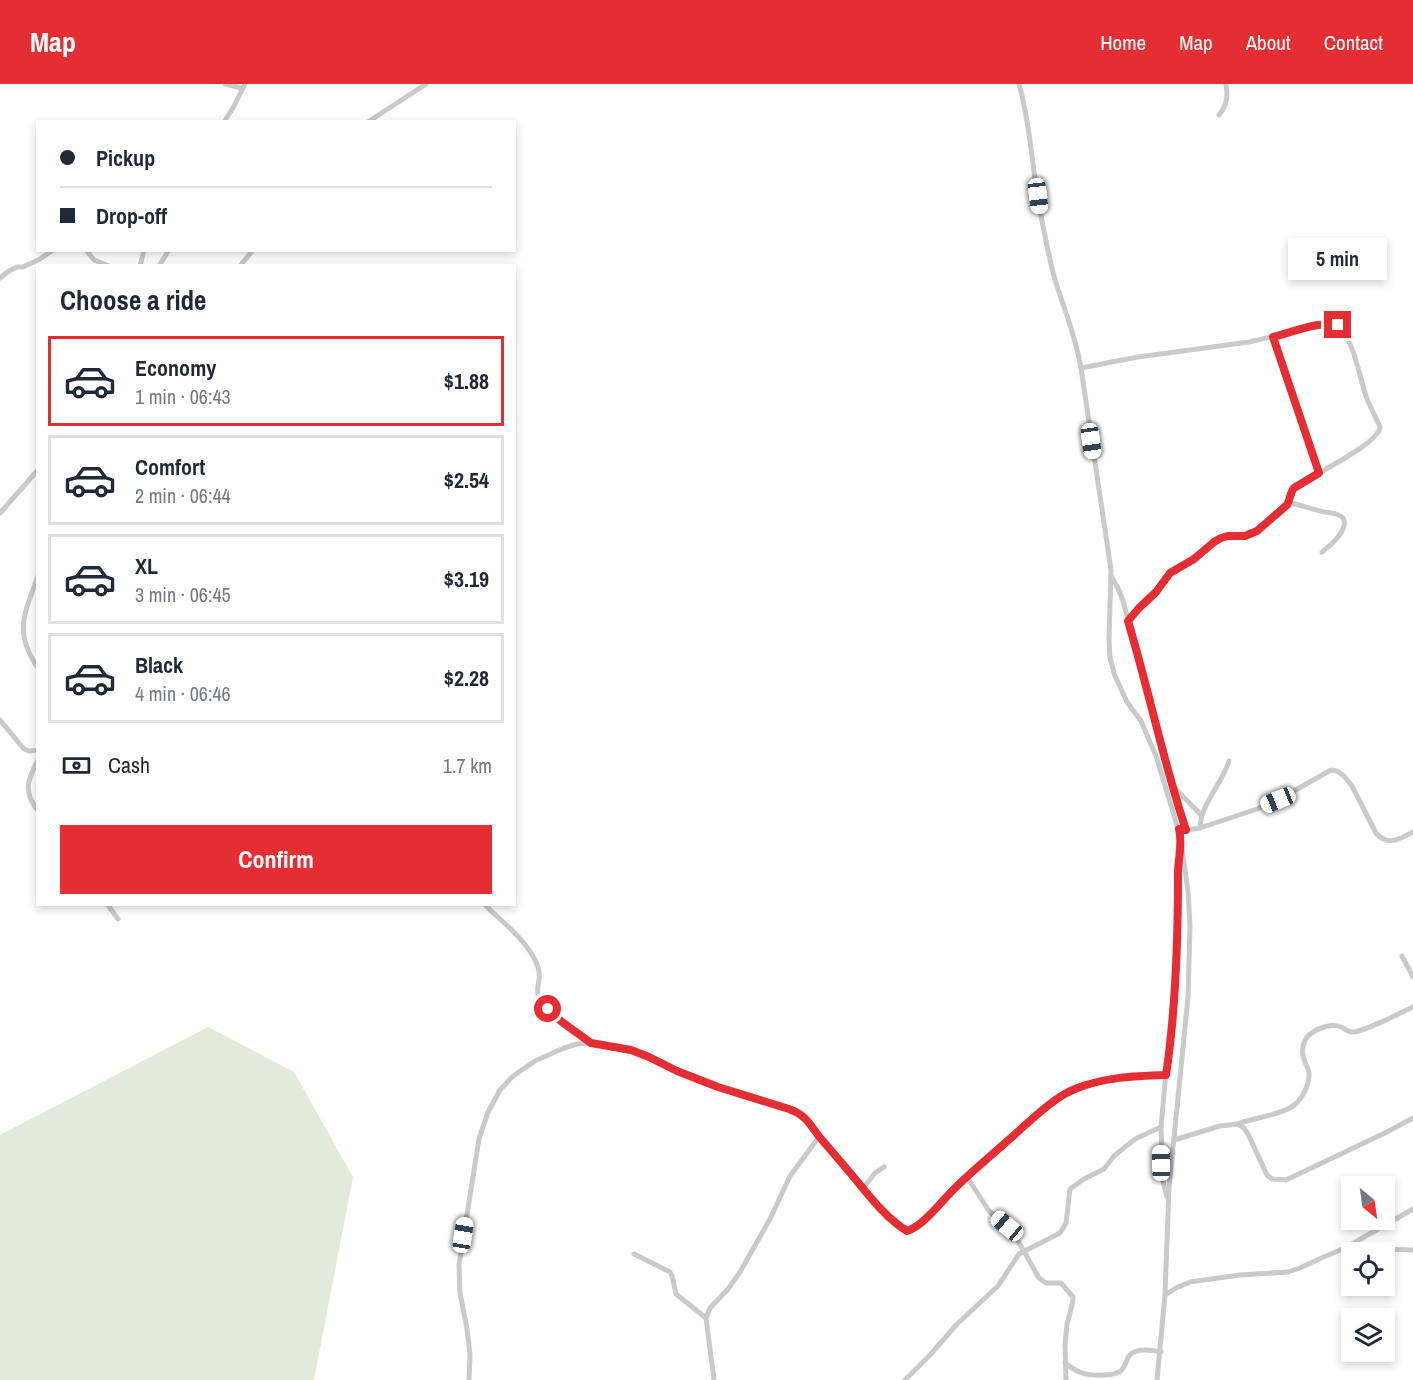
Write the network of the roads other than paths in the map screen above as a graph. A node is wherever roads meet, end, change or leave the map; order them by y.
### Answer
1 (225, 84) edge
2 (426, 84) edge
3 (1020, 84) edge
4 (1226, 84) edge
5 (244, 86) edge
6 (1219, 115) dead end
7 (225, 120) edge
8 (371, 120) edge
9 (50, 252) edge
10 (88, 252) edge
11 (251, 252) edge
12 (104, 264) edge
13 (242, 264) edge
14 (0, 278) edge
15 (1273, 337) junction
16 (1081, 368) junction
17 (36, 472) edge
18 (1319, 473) junction
19 (1288, 502) junction
20 (0, 513) edge
21 (1322, 552) dead end
22 (1111, 575) junction
23 (36, 582) edge
24 (1128, 621) junction
25 (36, 664) edge
26 (0, 720) edge
27 (36, 750) edge
28 (1229, 761) dead end
29 (36, 764) edge
30 (1164, 780) junction
31 (1171, 784) junction
32 (36, 809) edge
33 (1202, 815) junction
34 (1200, 828) junction
35 (1179, 829) junction
36 (1186, 830) junction
37 (1413, 832) edge
38 (1182, 840) junction
39 (108, 906) edge
40 (486, 906) edge
41 (118, 919) dead end
42 (1402, 956) dead end
43 (1413, 977) edge
44 (1413, 1007) edge
45 (591, 1043) junction
46 (1166, 1075) junction
47 (1413, 1118) edge
48 (1237, 1124) junction
49 (1161, 1127) junction
50 (819, 1137) junction
51 (1173, 1140) junction
52 (884, 1167) dead end
53 (967, 1177) junction
54 (863, 1188) junction
55 (1169, 1202) junction
56 (1413, 1209) edge
57 (1355, 1242) edge
58 (1341, 1249) edge
59 (1395, 1249) edge
60 (1413, 1250) edge
61 (1024, 1251) junction
62 (634, 1254) dead end
63 (1165, 1295) junction
64 (706, 1318) junction
65 (1161, 1352) junction
66 (1065, 1363) junction
67 (470, 1380) edge
68 (714, 1380) edge
69 (905, 1380) edge
70 (1066, 1380) edge
71 (1157, 1380) edge

1 - 5 street
2 - 8 street
3 - 16 street
4 - 6 street
5 - 7 street
9 - 14 street
10 - 12 street
11 - 13 street
15 - 16 street
15 - 18 street
15 - 18 street
16 - 22 street
17 - 20 street
18 - 19 street
19 - 21 street
19 - 24 street
22 - 24 street
22 - 30 street
23 - 25 street
24 - 31 street
26 - 27 street
28 - 33 street
29 - 32 street
30 - 31 street
30 - 35 street
31 - 33 street
31 - 36 street
33 - 34 street
34 - 36 street
34 - 37 street
35 - 36 street
35 - 38 street
38 - 46 street
38 - 51 street
39 - 41 street
40 - 45 street
42 - 43 street
44 - 48 street
45 - 50 street
45 - 67 street
46 - 49 street
46 - 53 street
47 - 48 street
48 - 51 street
49 - 55 street
49 - 61 street
50 - 54 street
50 - 64 street
51 - 55 street
52 - 54 street
53 - 54 street
53 - 61 street
55 - 63 street
56 - 57 street
58 - 63 street
59 - 60 street
61 - 66 street
61 - 69 street
62 - 64 street
63 - 65 street
64 - 68 street
65 - 66 street
65 - 71 street
66 - 70 street

